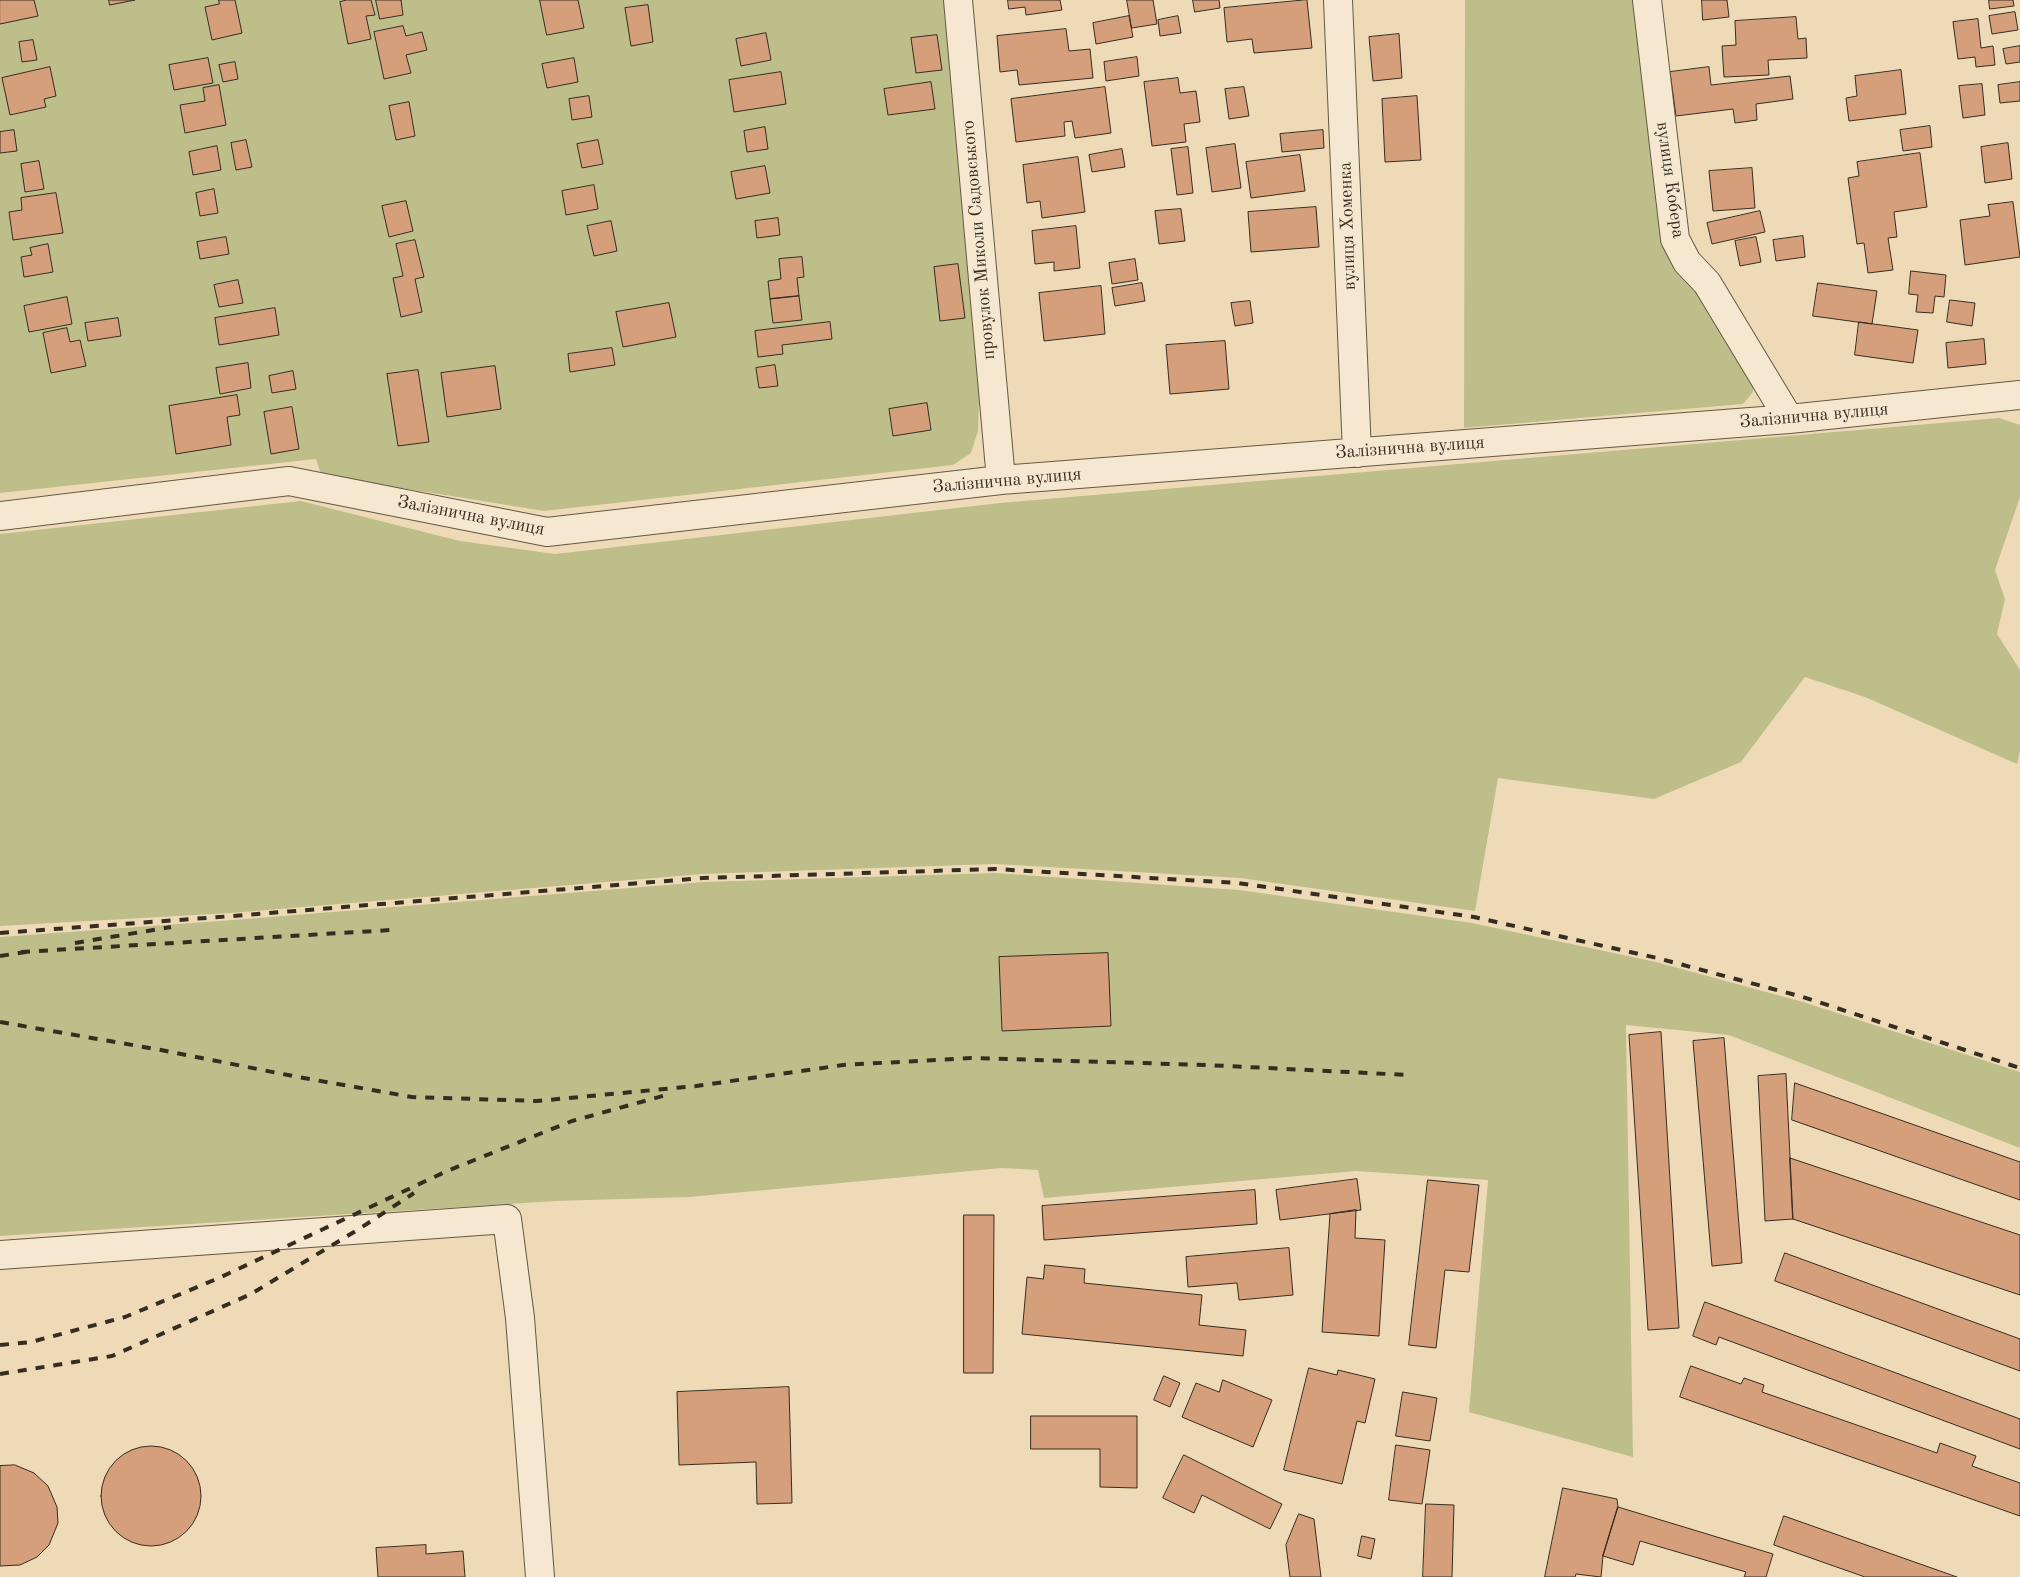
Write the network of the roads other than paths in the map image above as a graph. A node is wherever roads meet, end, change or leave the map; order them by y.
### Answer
1 (958, 0) edge
2 (1338, 0) edge
3 (1647, 0) edge
4 (2020, 395) edge
5 (1789, 419) junction
6 (1357, 452) junction
7 (1001, 480) junction
8 (0, 516) edge
9 (0, 1255) edge
10 (540, 1577) edge

1 - 7 street, провулок Миколи Садовського
2 - 6 street, вулиця Хоменка
3 - 5 street, вулиця Кобера
4 - 5 street, Залізнична вулиця
5 - 6 street, Залізнична вулиця
6 - 7 street, Залізнична вулиця
7 - 8 street, Залізнична вулиця
9 - 10 street

